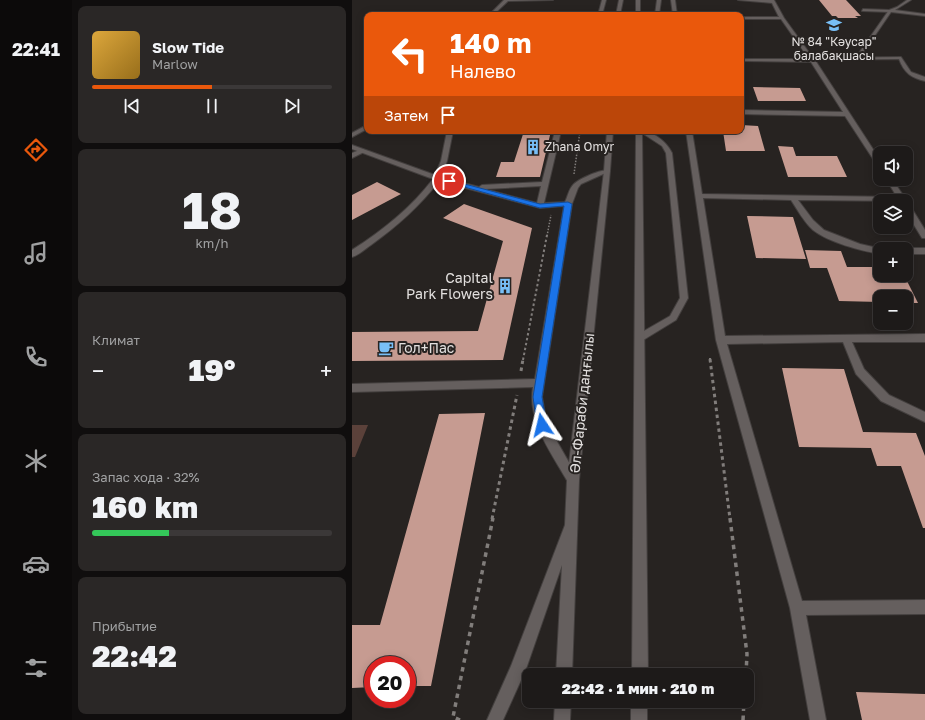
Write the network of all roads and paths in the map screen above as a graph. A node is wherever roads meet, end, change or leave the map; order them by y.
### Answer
1 (506, 0) edge
2 (510, 0) edge
3 (551, 0) edge
4 (604, 0) edge
5 (620, 0) edge
6 (638, 0) edge
7 (659, 0) edge
8 (673, 0) edge
9 (740, 0) edge
10 (909, 0) edge
11 (773, 1) edge
12 (863, 10) dead end
13 (890, 11) junction
14 (494, 12) edge
15 (601, 12) edge
16 (618, 12) edge
17 (638, 12) edge
18 (657, 12) edge
19 (675, 12) edge
20 (925, 15) edge
21 (744, 18) edge
22 (782, 18) junction
23 (861, 52) dead end
24 (744, 60) edge
25 (812, 60) junction
26 (925, 79) edge
27 (744, 112) edge
28 (847, 114) junction
29 (364, 129) edge
30 (449, 134) edge
31 (557, 134) edge
32 (580, 134) edge
33 (610, 134) edge
34 (639, 134) edge
35 (647, 134) edge
36 (689, 134) edge
37 (352, 135) edge
38 (352, 147) edge
39 (362, 151) junction
40 (873, 154) edge
41 (352, 156) edge
42 (607, 171) junction
43 (437, 178) junction
44 (573, 180) dead end
45 (546, 184) junction
46 (471, 187) junction
47 (699, 196) junction
48 (793, 197) junction
49 (873, 201) edge
50 (568, 204) junction
51 (540, 206) junction
52 (551, 215) dead end
53 (913, 217) edge
54 (925, 236) edge
55 (873, 251) edge
56 (913, 251) edge
57 (925, 251) edge
58 (352, 254) edge
59 (640, 338) junction
60 (925, 338) edge
61 (846, 339) junction
62 (721, 340) junction
63 (710, 355) dead end
64 (540, 383) junction
65 (519, 384) junction
66 (352, 388) edge
67 (925, 417) edge
68 (574, 480) junction
69 (572, 519) junction
70 (925, 607) edge
71 (797, 608) junction
72 (564, 668) edge
73 (640, 668) edge
74 (746, 668) edge
75 (563, 708) edge
76 (640, 708) edge
77 (744, 708) edge
78 (453, 718) edge
79 (460, 720) edge
80 (496, 720) edge
81 (562, 720) edge
82 (640, 720) edge
83 (743, 720) edge
84 (818, 720) edge

1 - 14 main road
2 - 3 main road
4 - 15 main road
5 - 16 main road
6 - 17 main road
7 - 18 main road
8 - 19 main road
9 - 11 main road
10 - 13 main road
11 - 22 main road
12 - 13 main road
13 - 20 main road
13 - 23 main road
21 - 22 main road
22 - 25 main road
24 - 25 main road
25 - 26 main road
25 - 28 main road
27 - 28 main road
28 - 40 main road
29 - 37 main road
30 - 43 main road
31 - 45 main road
32 - 44 path
33 - 42 main road, Әл-Фараби даңғылы
34 - 59 main road
35 - 59 main road
36 - 47 main road
38 - 39 main road
39 - 41 main road
39 - 43 main road
42 - 50 main road
42 - 68 main road, Әл-Фараби даңғылы
43 - 46 main road
43 - 58 main road
45 - 46 main road
45 - 51 main road
46 - 51 main road
47 - 48 main road
47 - 62 main road
48 - 49 main road
48 - 55 main road
50 - 51 main road
50 - 64 main road
52 - 65 path
53 - 54 main road
56 - 57 main road
59 - 73 main road
60 - 61 main road
61 - 62 main road
61 - 67 main road
62 - 71 main road
63 - 74 path
64 - 65 main road
64 - 68 main road
65 - 66 main road
65 - 78 path
68 - 69 main road, Әл-Фараби даңғылы
69 - 72 main road, Әл-Фараби даңғылы
69 - 80 main road
70 - 71 main road
71 - 84 main road
75 - 81 main road
76 - 82 main road
77 - 83 path
78 - 79 path

